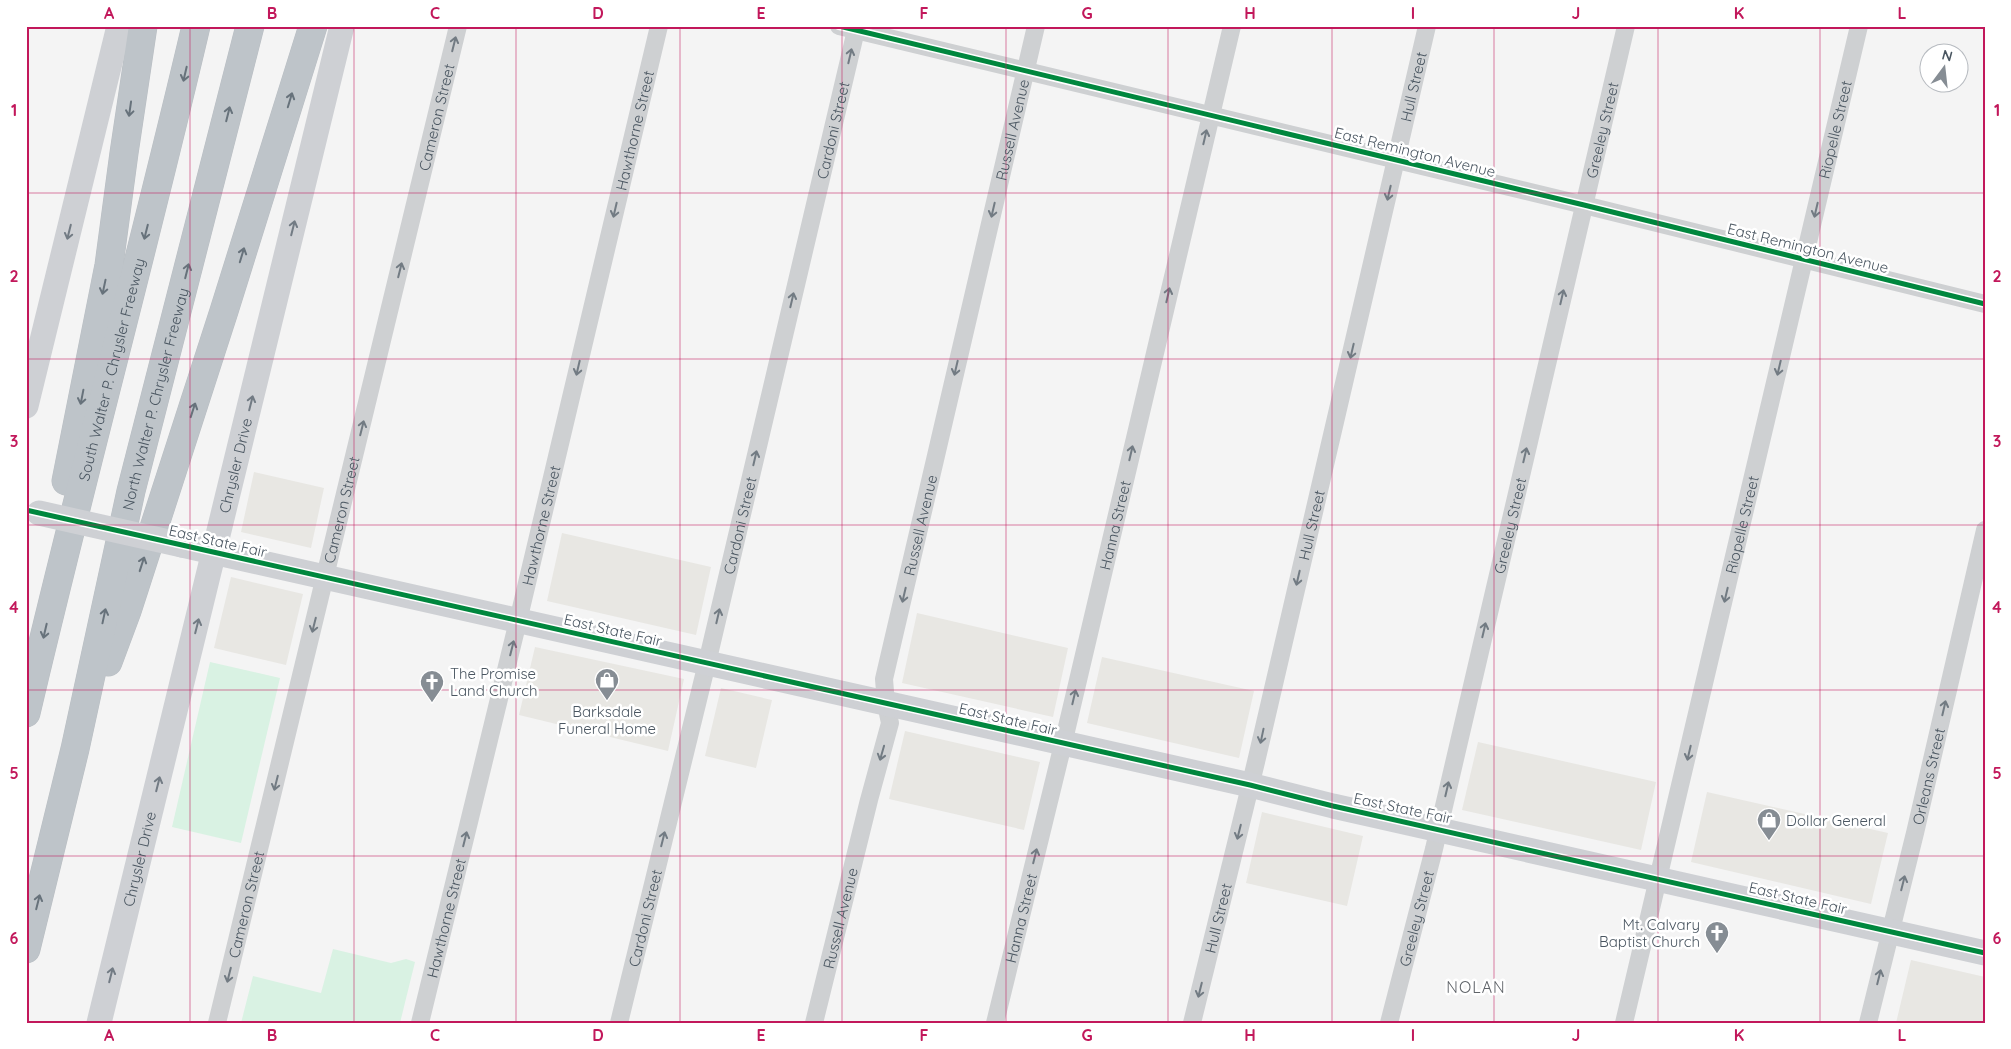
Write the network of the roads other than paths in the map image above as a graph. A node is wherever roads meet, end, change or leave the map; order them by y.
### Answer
1 (119, 26) edge
2 (143, 26) edge
3 (196, 26) edge
4 (250, 26) edge
5 (313, 26) edge
6 (342, 26) edge
7 (458, 26) edge
8 (659, 26) edge
9 (839, 26) edge
10 (1036, 26) edge
11 (1232, 26) edge
12 (1427, 26) edge
13 (1626, 26) edge
14 (1859, 26) edge
15 (856, 28) edge
16 (1026, 70) junction
17 (1210, 115) junction
18 (1397, 161) junction
19 (1584, 205) junction
20 (1805, 260) junction
21 (1985, 304) edge
22 (26, 406) edge
23 (33, 511) edge
24 (1985, 530) edge
25 (64, 550) junction
26 (215, 553) junction
27 (326, 578) junction
28 (518, 621) junction
29 (707, 663) junction
30 (886, 704) junction
31 (26, 713) edge
32 (1063, 744) junction
33 (75, 750) junction
34 (1250, 785) junction
35 (1438, 828) junction
36 (1659, 879) junction
37 (1892, 931) junction
38 (26, 949) edge
39 (1985, 953) edge
40 (99, 1023) edge
41 (217, 1023) edge
42 (420, 1023) edge
43 (618, 1023) edge
44 (814, 1023) edge
45 (994, 1023) edge
46 (1192, 1023) edge
47 (1389, 1023) edge
48 (1624, 1023) edge
49 (1868, 1023) edge

1 -> 22 street
2 -> 25 highway
3 -> 25 highway, South Walter P. Chrysler Freeway
33 -> 4 highway, North Walter P. Chrysler Freeway
33 -> 5 highway
26 -> 6 street, Chrysler Drive
27 -> 7 street, Cameron Street
8 -> 28 street, Hawthorne Street
9 - 15 street, East Remington Avenue
10 - 16 street, Russell Avenue
11 - 17 street, Hanna Street
12 - 18 street, Hull Street
13 - 19 street, Greeley Street
14 -> 20 street, Riopelle Street
15 - 16 street, East Remington Avenue
29 -> 15 street, Cardoni Street
16 - 17 street, East Remington Avenue
16 -> 30 street, Russell Avenue
17 - 18 street, East Remington Avenue
32 -> 17 street, Hanna Street
18 - 19 street, East Remington Avenue
18 -> 34 street, Hull Street
19 - 20 street, East Remington Avenue
35 -> 19 street, Greeley Street
20 - 21 street, East Remington Avenue
20 -> 36 street, Riopelle Street
23 - 26 street, East State Fair, bridge
37 -> 24 street, Orleans Street
25 -> 31 highway, South Walter P. Chrysler Freeway
26 - 27 street, East State Fair
40 -> 26 street, Chrysler Drive
27 - 28 street, East State Fair
27 -> 41 street, Cameron Street
28 - 29 street, East State Fair
42 -> 28 street, Hawthorne Street
29 - 30 street, East State Fair
43 -> 29 street, Cardoni Street
30 - 32 street, East State Fair
30 -> 44 street, Russell Avenue
32 - 34 street, East State Fair
45 -> 32 street, Hanna Street
38 -> 33 highway, North Walter P. Chrysler Freeway
34 - 35 street, East State Fair
34 -> 46 street, Hull Street
35 - 36 street, East State Fair
35 - 47 street, Greeley Street
36 - 37 street, East State Fair
36 - 48 street, Riopelle Street
37 - 39 street, East State Fair
49 -> 37 street, Orleans Street

